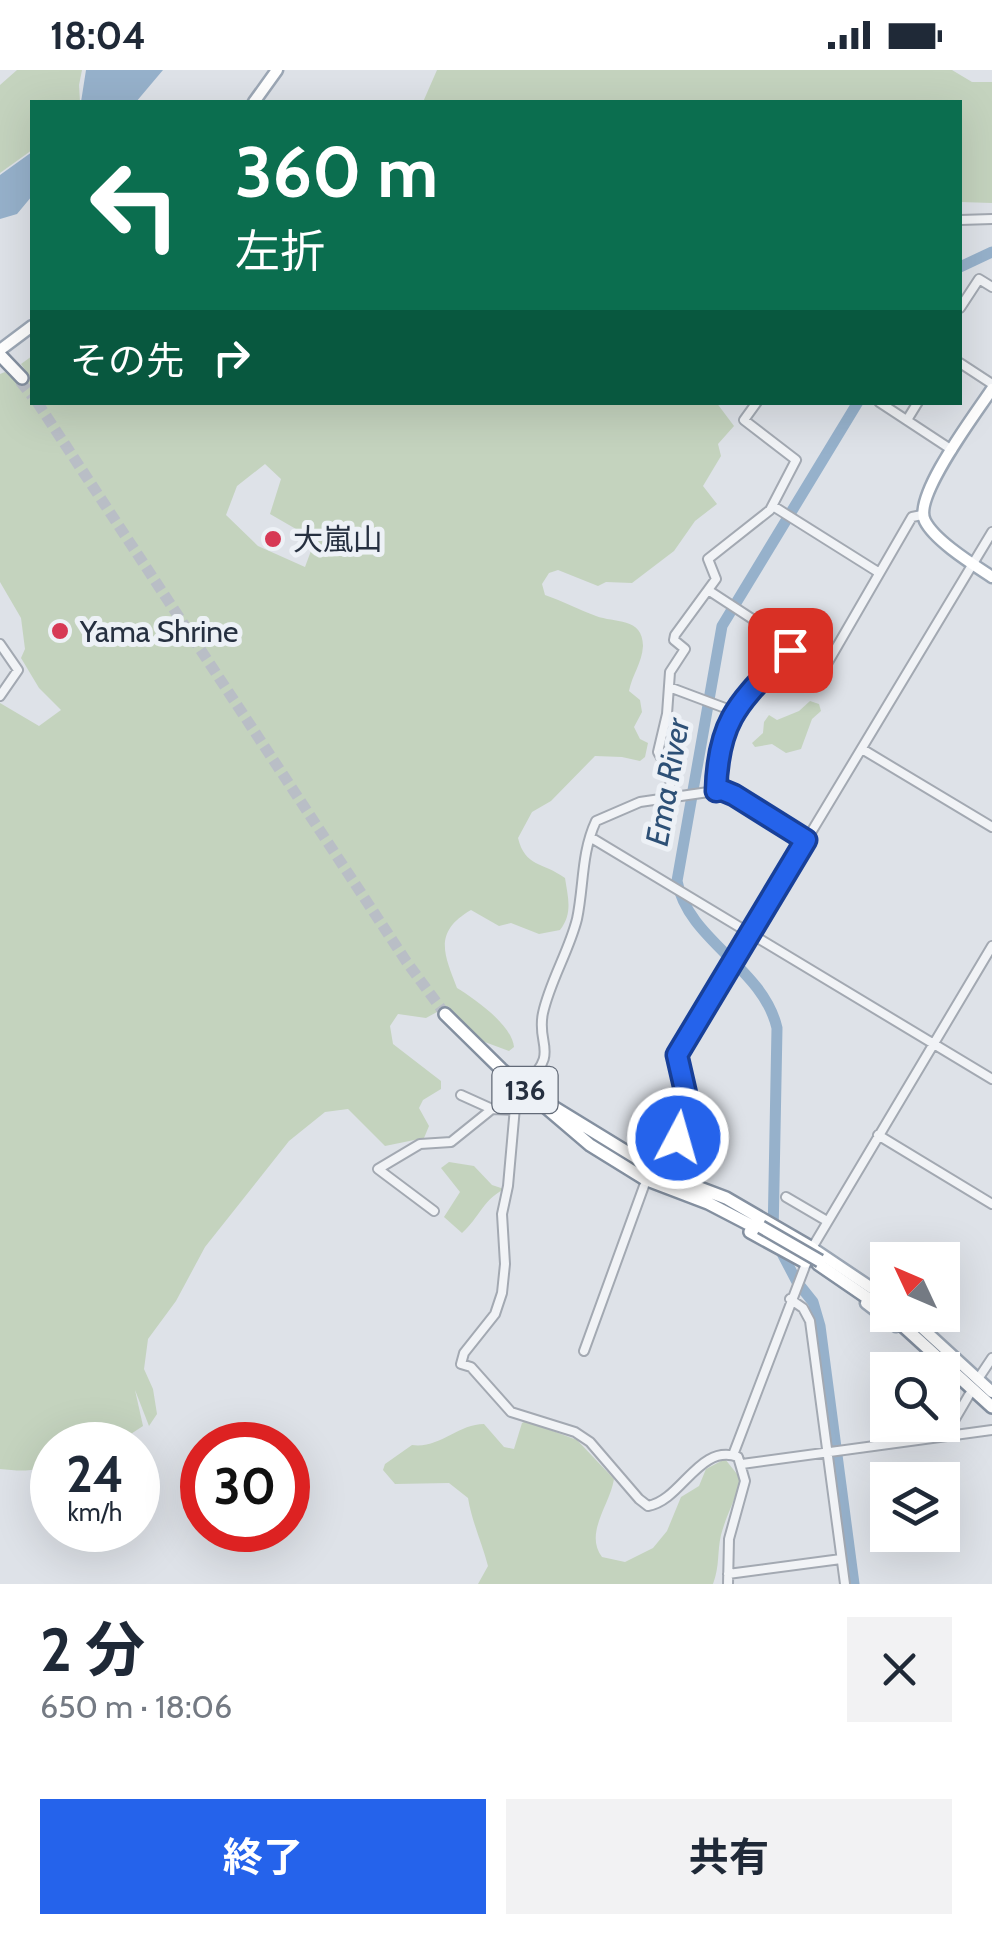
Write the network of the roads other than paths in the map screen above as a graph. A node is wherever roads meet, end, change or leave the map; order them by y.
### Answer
1 (277, 70) edge
2 (255, 100) edge
3 (992, 219) edge
4 (962, 220) edge
5 (992, 287) edge
6 (962, 305) edge
7 (30, 328) edge
8 (0, 355) edge
9 (962, 364) edge
10 (19, 378) tunnel mouth
11 (992, 387) edge
12 (755, 405) edge
13 (884, 405) edge
14 (916, 405) edge
15 (906, 420) junction
16 (952, 450) junction
17 (774, 506) junction
18 (922, 515) junction
19 (992, 532) edge
20 (973, 565) junction
21 (878, 572) junction
22 (992, 578) edge
23 (708, 590) junction
24 (757, 622) dead end
25 (0, 644) edge
26 (790, 650) dead end
27 (824, 669) dead end
28 (669, 687) junction
29 (0, 696) edge
30 (733, 712) junction
31 (862, 749) junction
32 (716, 791) junction
33 (668, 797) junction
34 (992, 827) edge
35 (590, 838) junction
36 (806, 840) junction
37 (750, 933) junction
38 (991, 950) edge
39 (446, 1013) tunnel mouth
40 (934, 1044) junction
41 (992, 1079) edge
42 (461, 1094) dead end
43 (492, 1109) junction
44 (515, 1110) junction
45 (878, 1135) junction
46 (661, 1174) junction
47 (644, 1186) dead end
48 (786, 1197) dead end
49 (992, 1204) edge
50 (434, 1211) dead end
51 (827, 1221) junction
52 (762, 1229) junction
53 (812, 1248) junction
54 (808, 1263) junction
55 (870, 1287) edge
56 (792, 1295) junction
57 (870, 1300) edge
58 (913, 1332) edge
59 (927, 1332) edge
60 (584, 1351) dead end
61 (992, 1358) edge
62 (980, 1376) dead end
63 (992, 1392) edge
64 (969, 1395) dead end
65 (992, 1404) edge
66 (960, 1410) edge
67 (992, 1414) edge
68 (992, 1430) edge
69 (960, 1434) edge
70 (897, 1442) edge
71 (829, 1451) junction
72 (733, 1455) junction
73 (742, 1464) junction
74 (841, 1559) junction
75 (728, 1579) edge
76 (845, 1584) edge

1 - 2 main road
3 - 4 street
5 - 6 street
7 - 8 main road
8 - 10 highway
9 - 11 street
11 - 16 main road
12 - 17 street
13 - 15 street
14 - 15 street
15 - 16 street
16 - 18 main road
17 - 21 street
17 - 23 street
18 - 20 main road
18 - 21 street
19 - 20 street
20 - 22 main road
20 - 31 street
21 - 27 street
23 - 24 street
23 - 28 street
25 - 29 street
26 - 30 street
28 - 30 street
28 - 33 street
30 - 32 street
31 - 34 street
31 - 36 street
32 - 33 street
32 - 36 street
33 - 35 street
35 - 37 street
35 - 44 street
36 - 37 street
37 - 40 street
37 - 46 street
38 - 40 street
39 - 46 highway, 136
40 - 41 street
40 - 45 street
42 - 43 street
43 - 44 street
43 - 50 street
44 - 72 street
45 - 49 street
45 - 51 street
46 - 52 highway, 136
47 - 60 street
48 - 51 street
51 - 53 street
52 - 53 highway, bridge
52 - 54 highway, 136, bridge
52 - 54 highway, 136
53 - 54 street
53 - 55 main road
54 - 56 street
54 - 57 highway, 136
54 - 67 main road
56 - 71 street
56 - 72 street
58 - 65 highway, 136
59 - 63 main road
61 - 62 street
64 - 66 street
68 - 69 street
70 - 71 street
71 - 73 street
71 - 74 street
72 - 73 street
73 - 75 street
74 - 75 street
74 - 76 street

